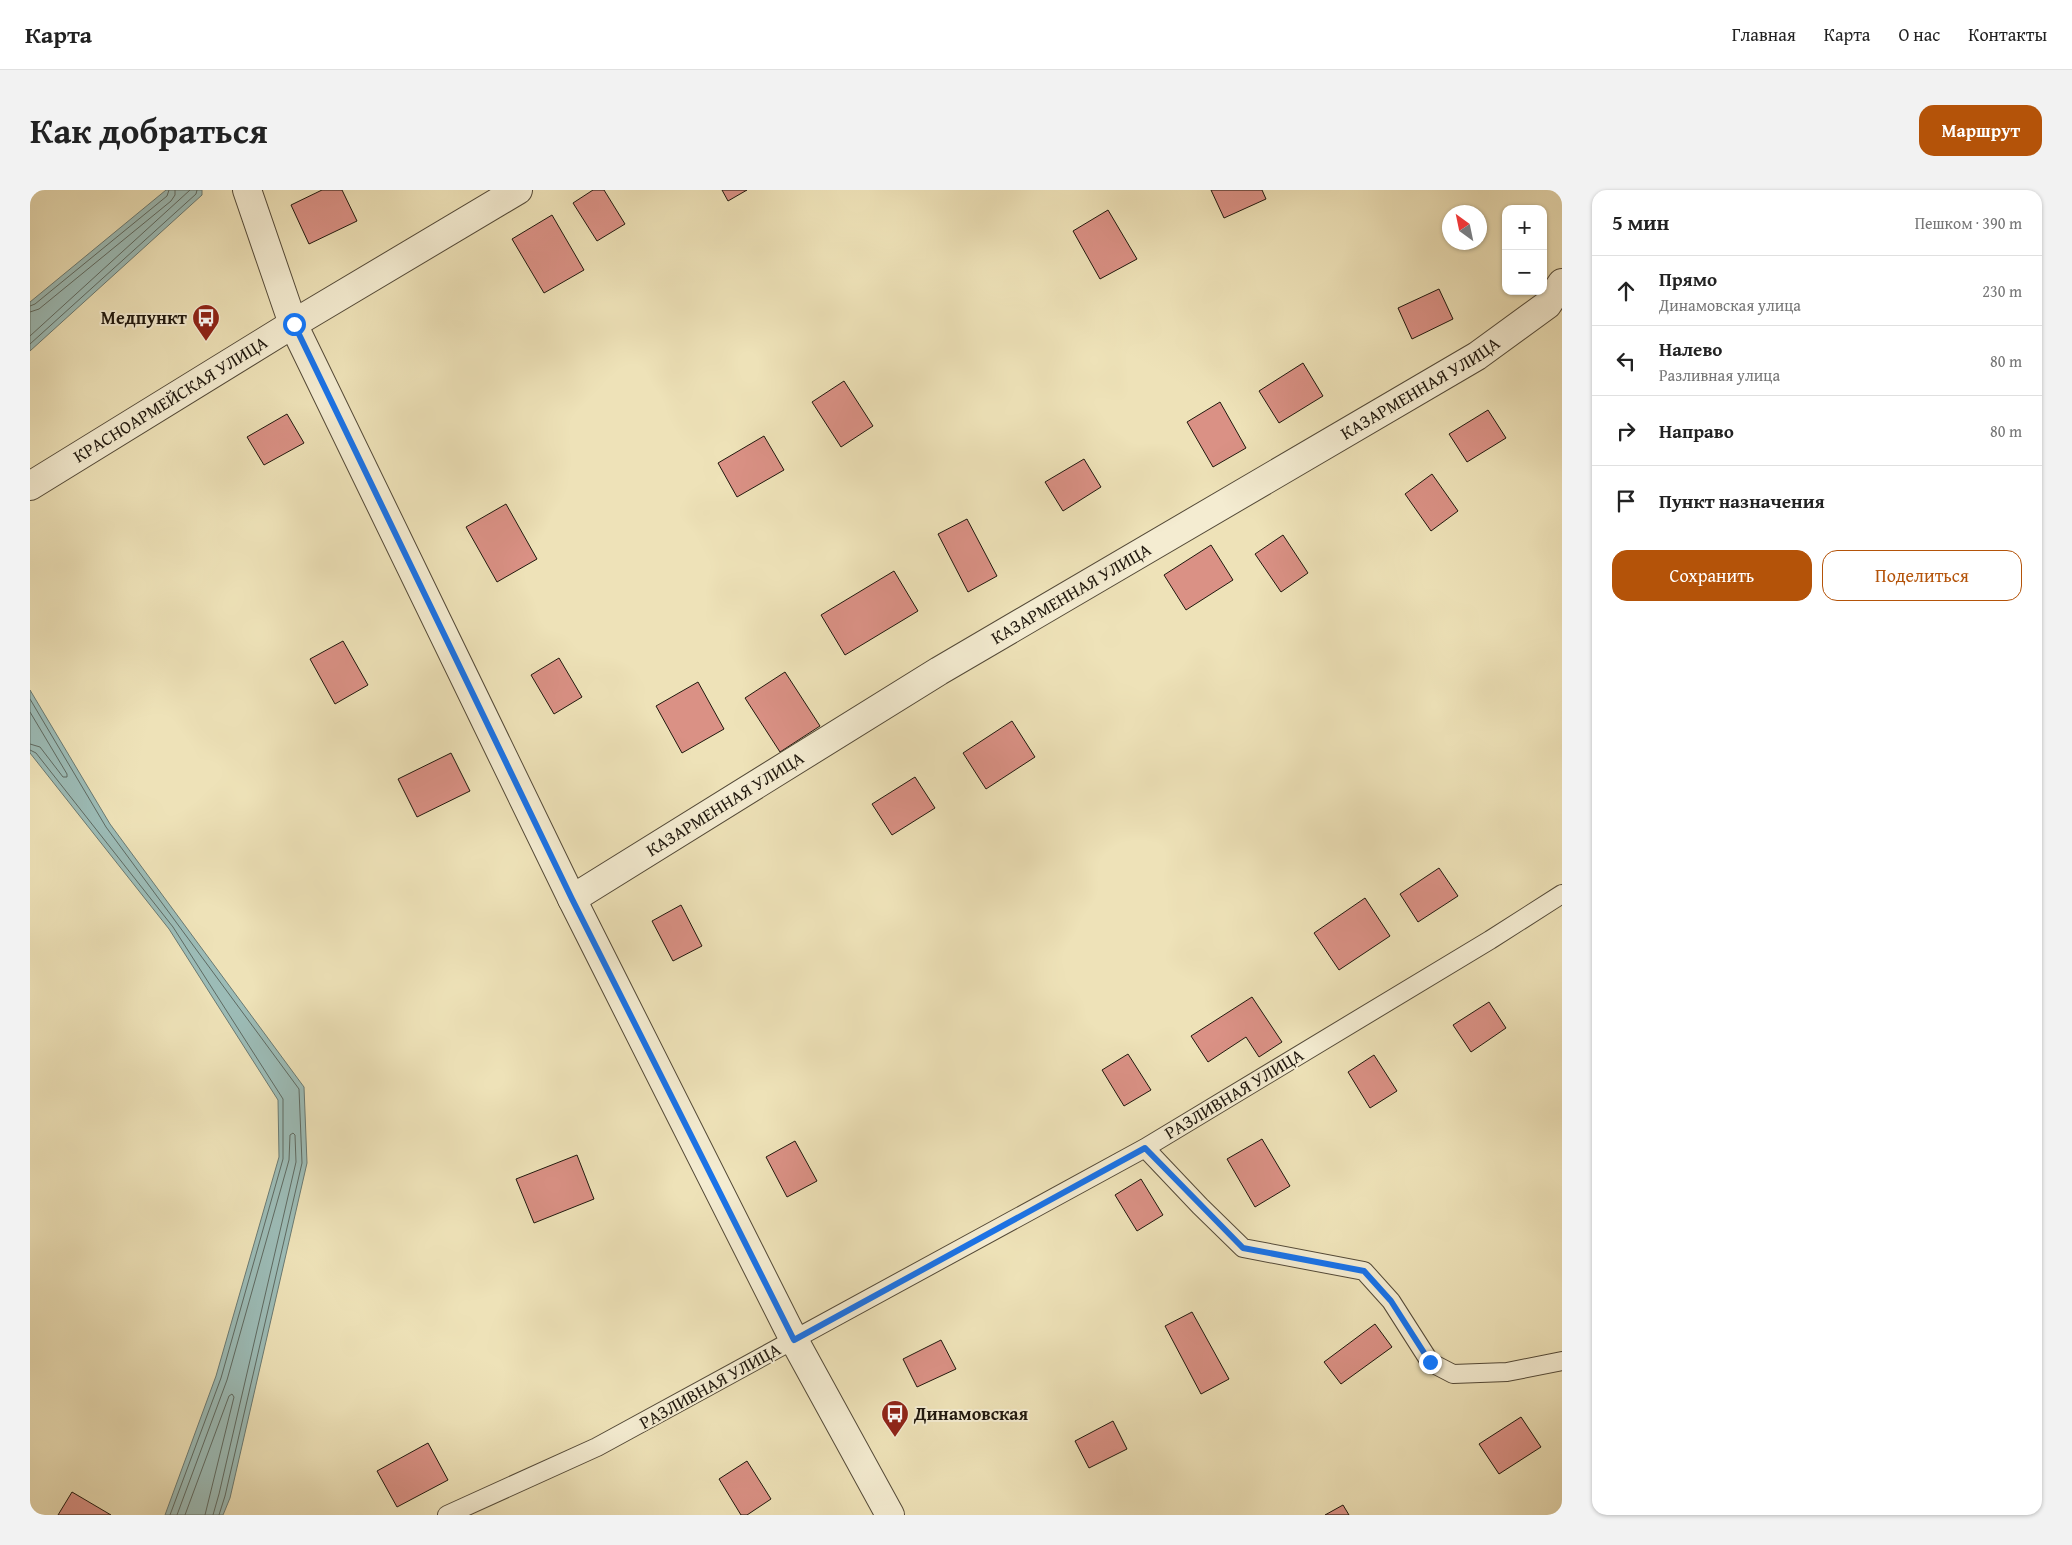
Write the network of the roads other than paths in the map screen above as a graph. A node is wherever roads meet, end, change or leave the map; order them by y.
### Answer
1 (247, 190) edge
2 (518, 190) edge
3 (1562, 283) edge
4 (294, 324) junction
5 (30, 486) edge
6 (1562, 894) edge
7 (572, 899) junction
8 (1145, 1148) junction
9 (794, 1340) junction
10 (1562, 1362) edge
11 (447, 1515) edge
12 (890, 1515) edge

1 - 4 street
2 - 4 street, КРАСНОАРМЕЙСКАЯ УЛИЦА
3 - 7 street, КАЗАРМЕННАЯ УЛИЦА
4 - 5 street, КРАСНОАРМЕЙСКАЯ УЛИЦА
4 - 7 street
6 - 8 lane, РАЗЛИВНАЯ УЛИЦА
7 - 9 street
8 - 9 lane, РАЗЛИВНАЯ УЛИЦА
8 - 10 lane
9 - 11 lane, РАЗЛИВНАЯ УЛИЦА
9 - 12 street

